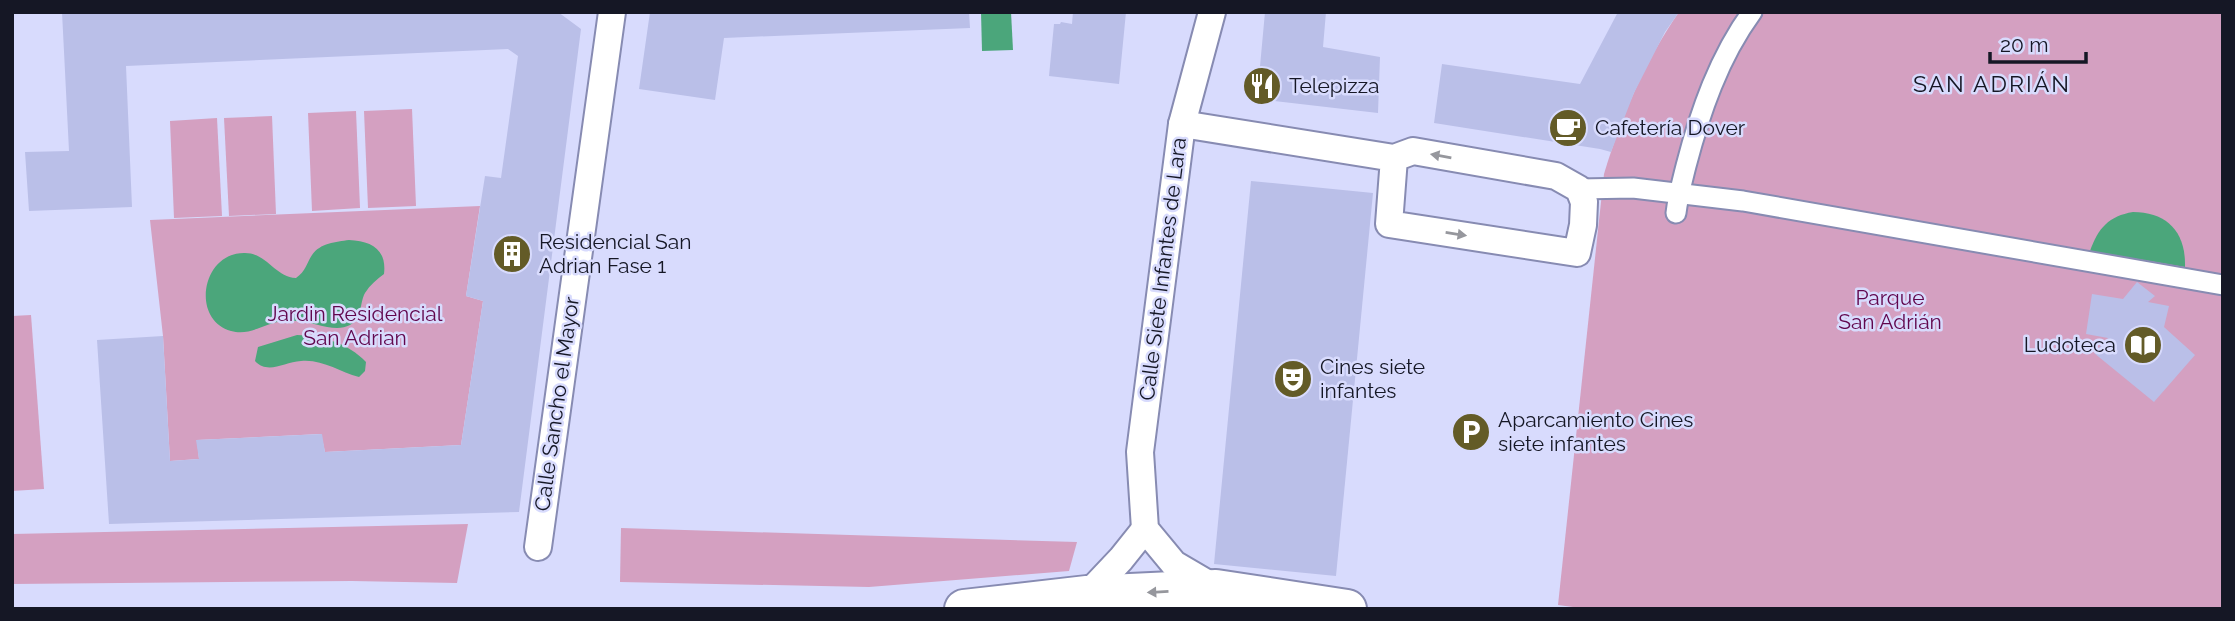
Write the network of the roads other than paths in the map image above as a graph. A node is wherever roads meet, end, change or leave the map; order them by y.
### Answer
1 (612, 12) edge
2 (1212, 12) edge
3 (1752, 12) edge
4 (1182, 124) junction
5 (1394, 158) junction
6 (1579, 189) junction
7 (1678, 193) junction
8 (1676, 213) dead end
9 (2223, 285) edge
10 (1145, 529) junction
11 (538, 547) dead end
12 (1216, 589) junction
13 (1087, 595) junction
14 (964, 609) edge
15 (1347, 609) edge

1 - 11 street, Calle Sancho el Mayor
2 - 4 street, Calle Siete Infantes de Lara
3 - 7 street
4 - 5 street
4 - 10 street, Calle Siete Infantes de Lara
6 -> 5 street
5 -> 6 street
6 - 7 street
7 - 8 street
7 - 9 street
10 - 12 street
10 - 13 street
12 -> 13 main road
12 - 15 main road
13 - 14 main road

